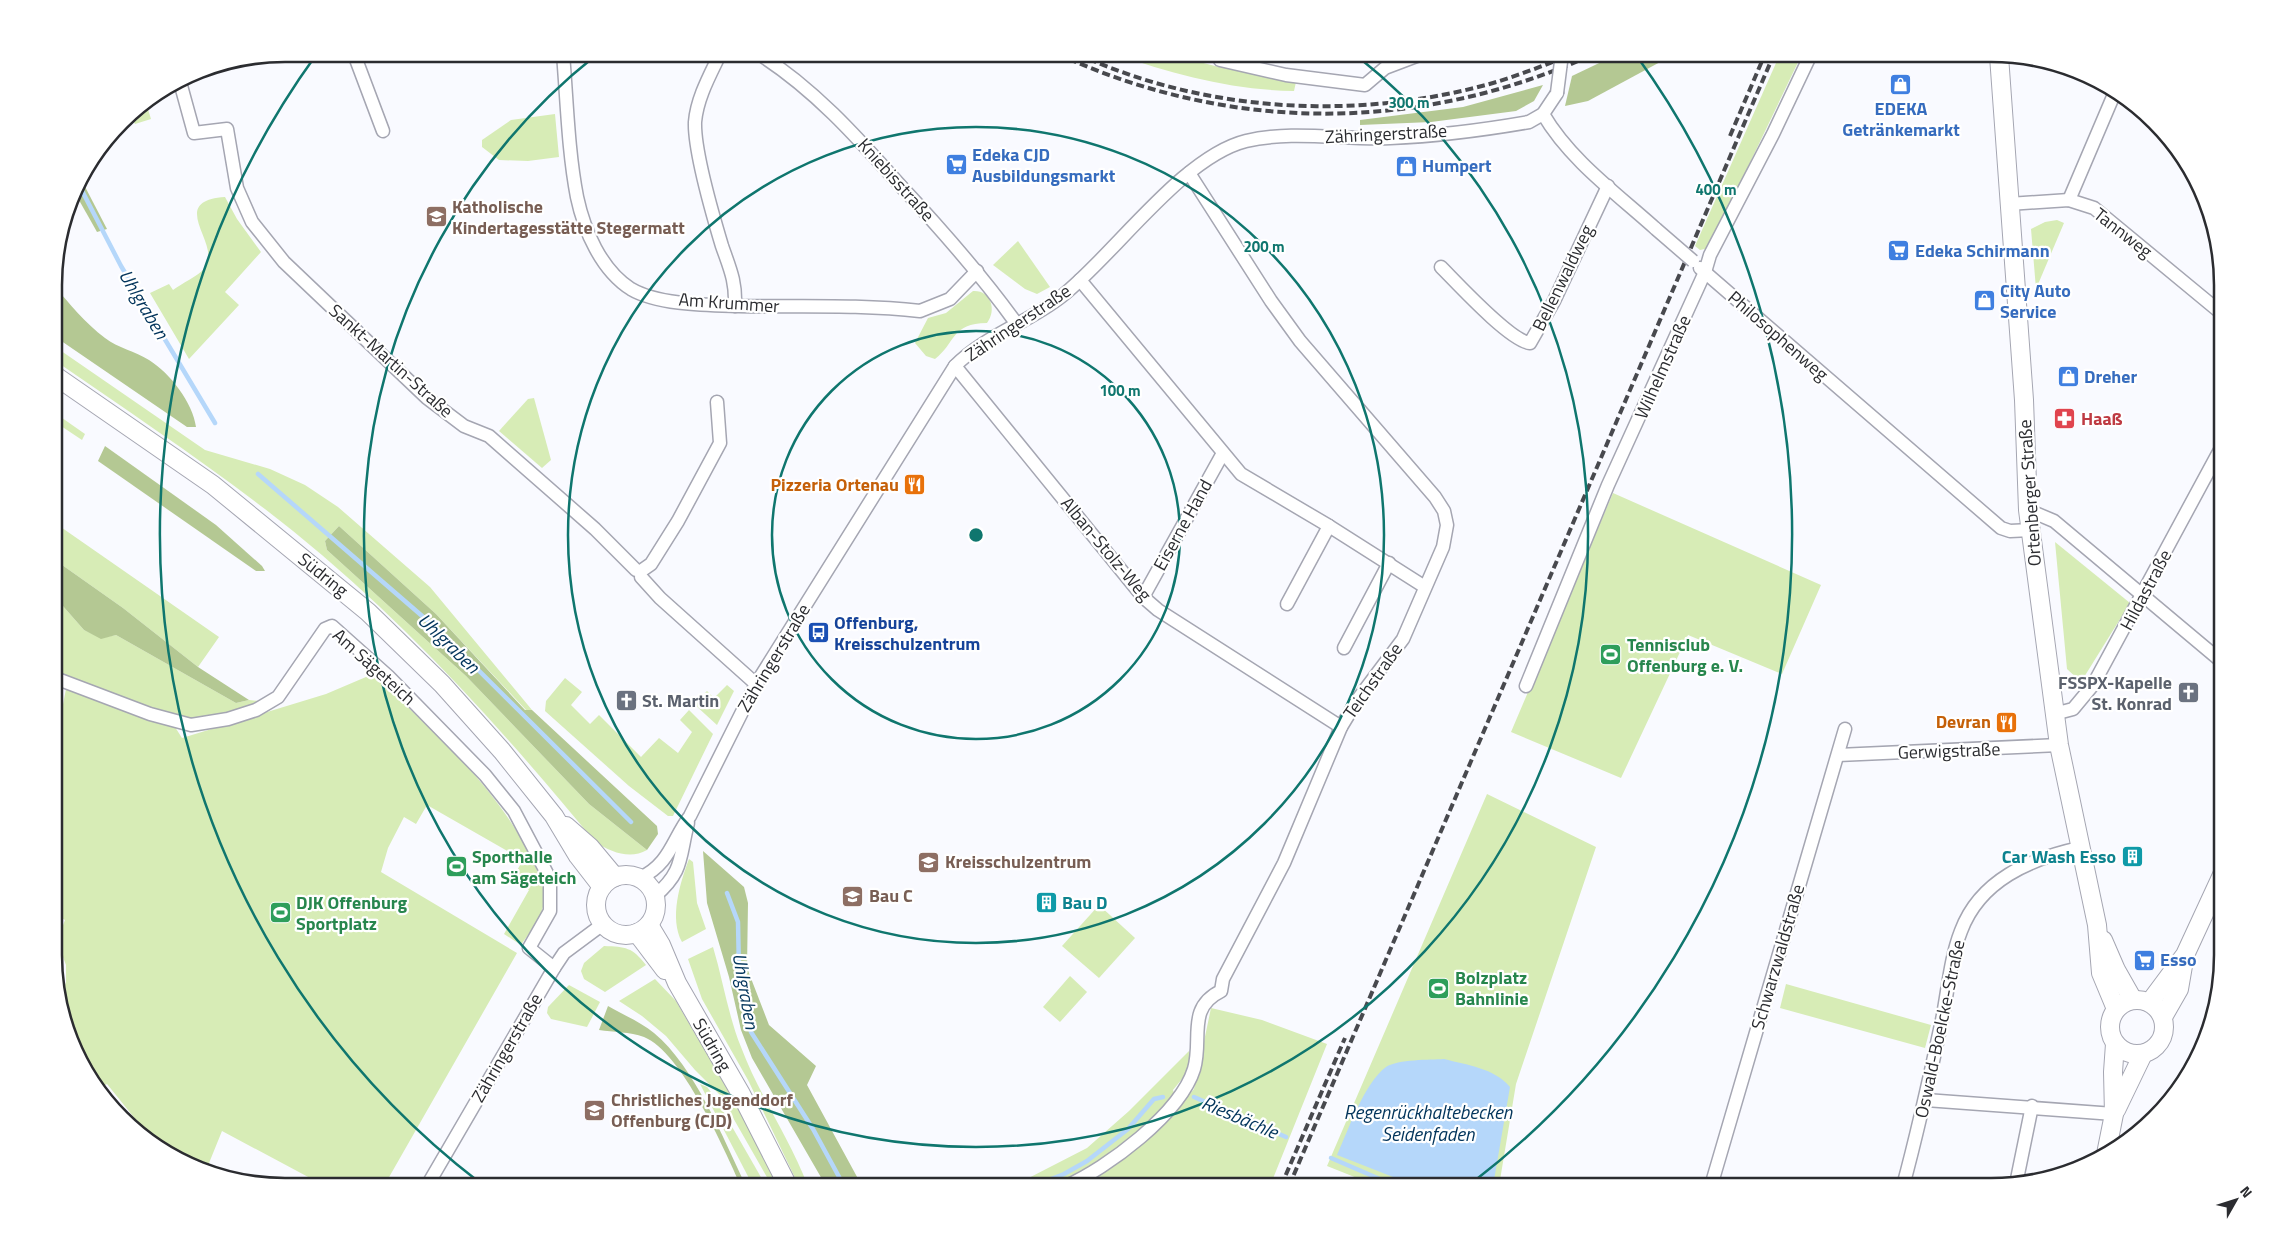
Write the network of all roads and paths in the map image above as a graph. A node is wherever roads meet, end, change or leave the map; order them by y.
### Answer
1 (357, 62) edge
2 (565, 62) edge
3 (716, 62) edge
4 (770, 62) edge
5 (1229, 62) edge
6 (1401, 62) edge
7 (1561, 62) edge
8 (1808, 62) edge
9 (1999, 63) edge
10 (182, 88) edge
11 (2112, 99) edge
12 (1543, 114) junction
13 (383, 131) dead end
14 (1189, 172) junction
15 (1608, 186) junction
16 (2069, 200) junction
17 (2008, 204) junction
18 (1441, 267) dead end
19 (977, 271) junction
20 (1705, 272) junction
21 (1080, 280) junction
22 (735, 306) junction
23 (2214, 307) edge
24 (1016, 323) junction
25 (955, 366) junction
26 (62, 381) edge
27 (717, 402) dead end
28 (1223, 454) junction
29 (2214, 461) edge
30 (2028, 510) junction
31 (1329, 526) junction
32 (2031, 530) junction
33 (1389, 564) junction
34 (640, 573) junction
35 (1425, 587) junction
36 (1143, 597) junction
37 (2142, 597) junction
38 (1287, 604) dead end
39 (1344, 648) dead end
40 (2214, 655) edge
41 (62, 681) edge
42 (756, 684) junction
43 (1526, 686) dead end
44 (2054, 714) junction
45 (1341, 727) junction
46 (1845, 729) dead end
47 (2059, 745) junction
48 (1838, 755) junction
49 (690, 816) junction
50 (2079, 848) junction
51 (640, 878) junction
52 (608, 882) junction
53 (2214, 889) edge
54 (655, 896) junction
55 (2208, 901) junction
56 (2214, 906) edge
57 (603, 924) junction
58 (2097, 925) junction
59 (643, 929) junction
60 (2185, 955) junction
61 (554, 968) junction
62 (2141, 1001) junction
63 (2116, 1009) junction
64 (2163, 1017) junction
65 (2116, 1044) junction
66 (2143, 1054) junction
67 (1926, 1100) junction
68 (2032, 1106) junction
69 (2114, 1114) junction
70 (2108, 1144) edge
71 (2018, 1176) edge
72 (432, 1178) edge
73 (784, 1178) edge
74 (1084, 1178) edge
75 (1713, 1178) edge
76 (1905, 1178) edge

1 - 13 street
2 - 22 street, Am Krummer
3 - 22 street
4 - 19 street, Kniebisstraße
5 - 6 street
7 - 12 street, bridge
8 - 20 street, Wilhelmstraße
9 - 17 street, Ortenberger Straße
10 - 34 street, Sankt-Martin-Straße
11 - 16 street
12 - 14 street, Zähringerstraße
12 - 15 street, Philosophenweg
14 - 21 street, Zähringerstraße
14 - 35 street, Teichstraße
15 - 18 street, Bellenwaldweg
15 - 20 street, Philosophenweg, bridge
16 - 17 street, Tannweg
16 - 23 street, Tannweg
17 - 30 street, Ortenberger Straße
19 - 22 street, Am Krummer
19 - 24 street, Kniebisstraße
20 - 32 street, Philosophenweg
20 - 43 street, Wilhelmstraße
21 - 24 street, Zähringerstraße
21 - 28 street
24 - 25 street, Zähringerstraße
25 - 36 street, Alban-Stolz-Weg
25 - 42 street, Zähringerstraße
26 - 52 street, Südring
27 - 34 street
28 - 31 street
28 - 36 street, Eiserne Hand
29 - 37 street, Hildastraße
30 - 32 street, Ortenberger Straße
30 - 37 street
31 - 33 street
31 - 38 street
32 - 44 street, Ortenberger Straße
33 - 35 street
33 - 39 street
34 - 42 street, Sankt-Martin-Straße
35 - 45 street, Teichstraße
36 - 45 street, Alban-Stolz-Weg
37 - 40 street
37 - 44 street, Hildastraße
41 - 61 street, Am Sägeteich
42 - 49 street, Zähringerstraße
44 - 47 street, Ortenberger Straße
45 - 74 street, Teichstraße
46 - 48 street, Schwarzwaldstraße
47 - 48 street, Gerwigstraße
47 - 50 street, Ortenberger Straße
48 - 75 street, Schwarzwaldstraße
49 - 51 street, Zähringerstraße
49 - 54 street, Zähringerstraße
50 - 58 street, Ortenberger Straße
50 - 67 street, Oswald-Boelcke-Straße
51 - 52 street
51 - 54 street
52 - 57 street
53 - 55 street
54 - 59 street
55 - 56 street
55 - 60 street
57 - 59 street
57 - 61 street, Zähringerstraße
58 - 62 street, Ortenberger Straße
58 - 63 street, Ortenberger Straße
59 - 73 street, Südring
60 - 62 street
60 - 64 street
61 - 72 street, Zähringerstraße
62 - 63 street
62 - 64 street
63 - 65 street
64 - 66 street
65 - 66 street
65 - 69 street
66 - 69 street
67 - 68 street
67 - 76 street, Oswald-Boelcke-Straße
68 - 69 street
68 - 71 street
69 - 70 street

